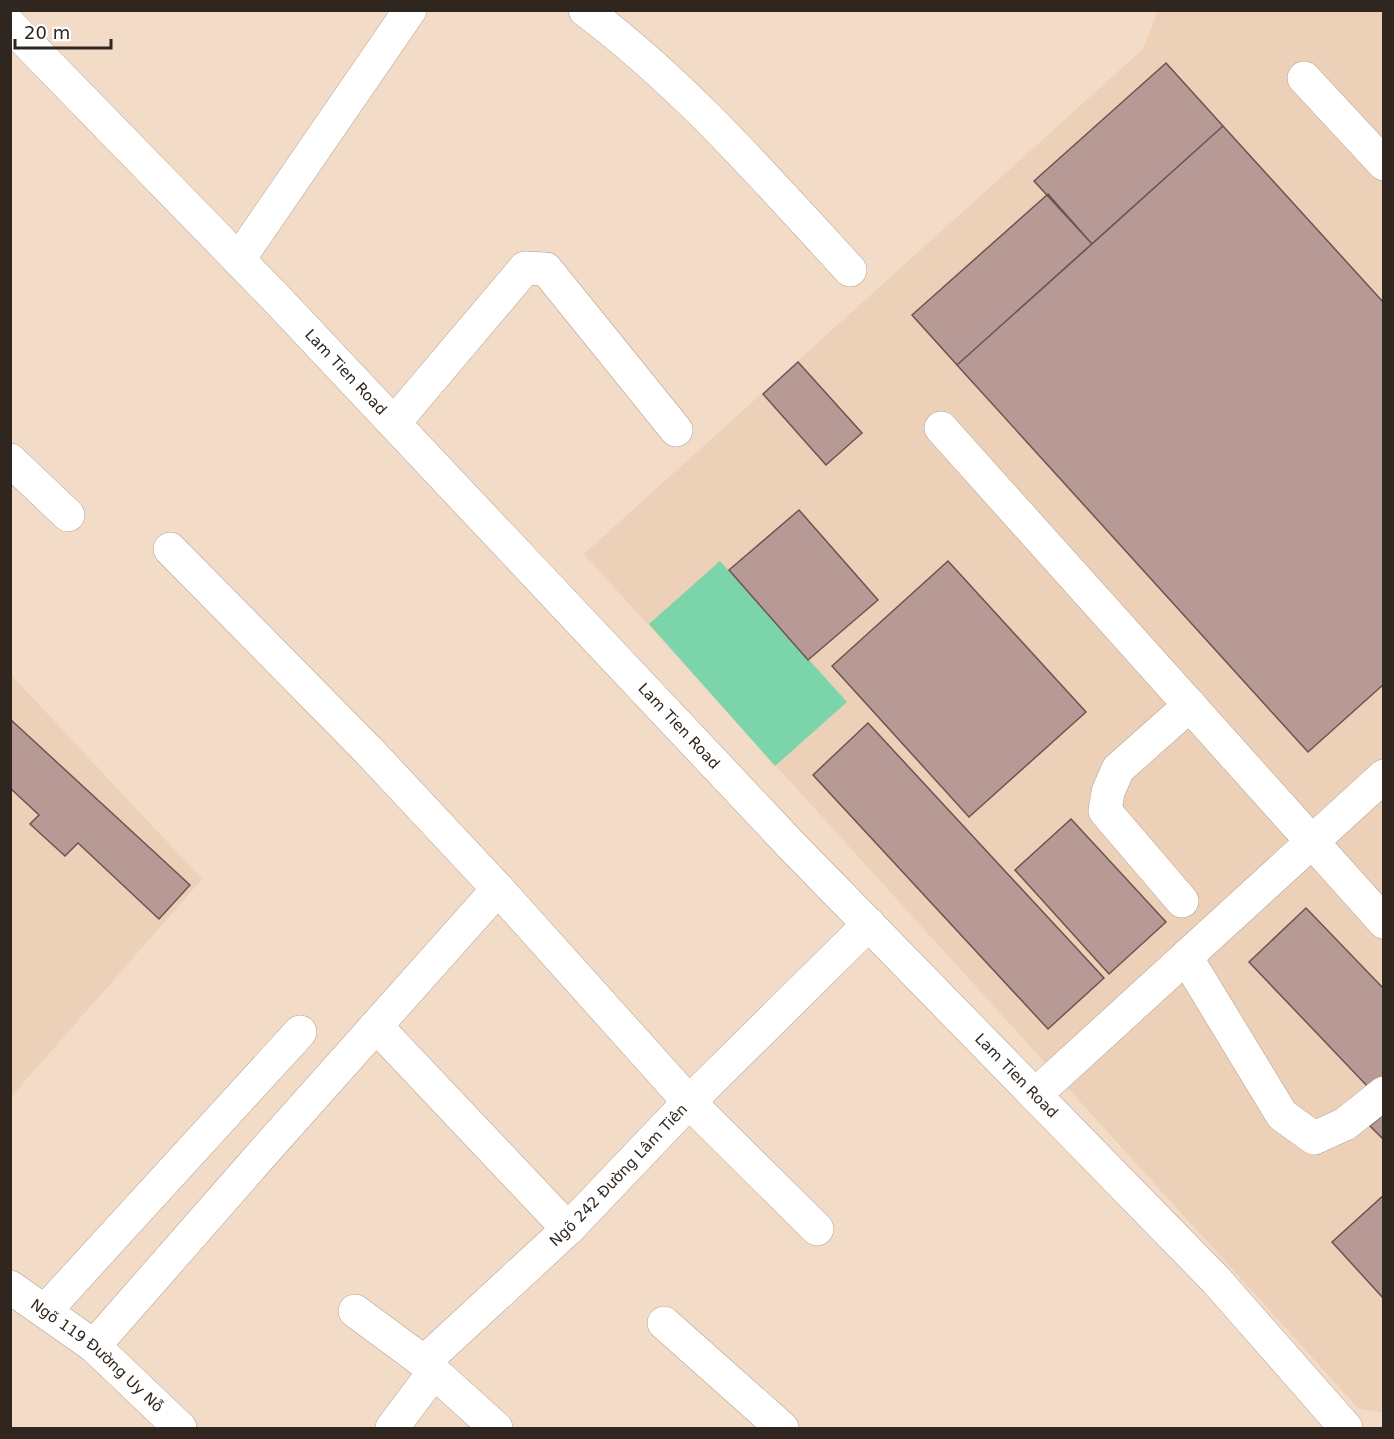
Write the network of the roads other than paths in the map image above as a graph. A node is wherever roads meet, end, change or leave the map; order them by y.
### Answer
1 (410, 10) edge
2 (585, 10) edge
3 (10, 25) edge
4 (1304, 78) dead end
5 (1383, 164) edge
6 (239, 259) junction
7 (850, 270) dead end
8 (394, 423) junction
9 (942, 428) dead end
10 (676, 430) dead end
11 (10, 459) edge
12 (68, 515) dead end
13 (170, 549) dead end
14 (1190, 705) junction
15 (1383, 776) edge
16 (1312, 842) junction
17 (498, 889) junction
18 (1182, 901) dead end
19 (1383, 922) edge
20 (869, 924) junction
21 (1186, 957) junction
22 (376, 1026) junction
23 (300, 1032) dead end
24 (1383, 1093) edge
25 (1035, 1095) junction
26 (689, 1102) junction
27 (568, 1229) junction
28 (817, 1229) dead end
29 (10, 1287) edge
30 (45, 1311) junction
31 (355, 1311) dead end
32 (664, 1323) dead end
33 (94, 1346) junction
34 (429, 1367) junction
35 (180, 1428) edge
36 (393, 1428) edge
37 (496, 1428) edge
38 (782, 1428) edge
39 (1346, 1428) edge

1 - 6 street
2 - 7 street
3 - 6 street, Lam Tien Road
4 - 5 street
6 - 8 street, Lam Tien Road
8 - 10 street
8 - 20 street, Lam Tien Road
9 - 14 street
11 - 12 street
13 - 17 street
14 - 16 street
14 - 18 street
15 - 16 street
16 - 19 street
16 - 21 street
17 - 22 street
17 - 26 street
20 - 25 street, Lam Tien Road
20 - 26 street, Ngõ 242 Đường Lâm Tiên
21 - 24 street
21 - 25 street
22 - 27 street
22 - 33 street
23 - 30 street
25 - 39 street, Lam Tien Road
26 - 27 street, Ngõ 242 Đường Lâm Tiên
26 - 28 street
27 - 34 street, Ngõ 242 Đường Lâm Tiên
29 - 30 street, Ngõ 119 Đường Uy Nỗ
30 - 33 street, Ngõ 119 Đường Uy Nỗ
31 - 34 street
32 - 38 street
33 - 35 street, Ngõ 119 Đường Uy Nỗ
34 - 36 street, Ngõ 242 Đường Lâm Tiên
34 - 37 street

